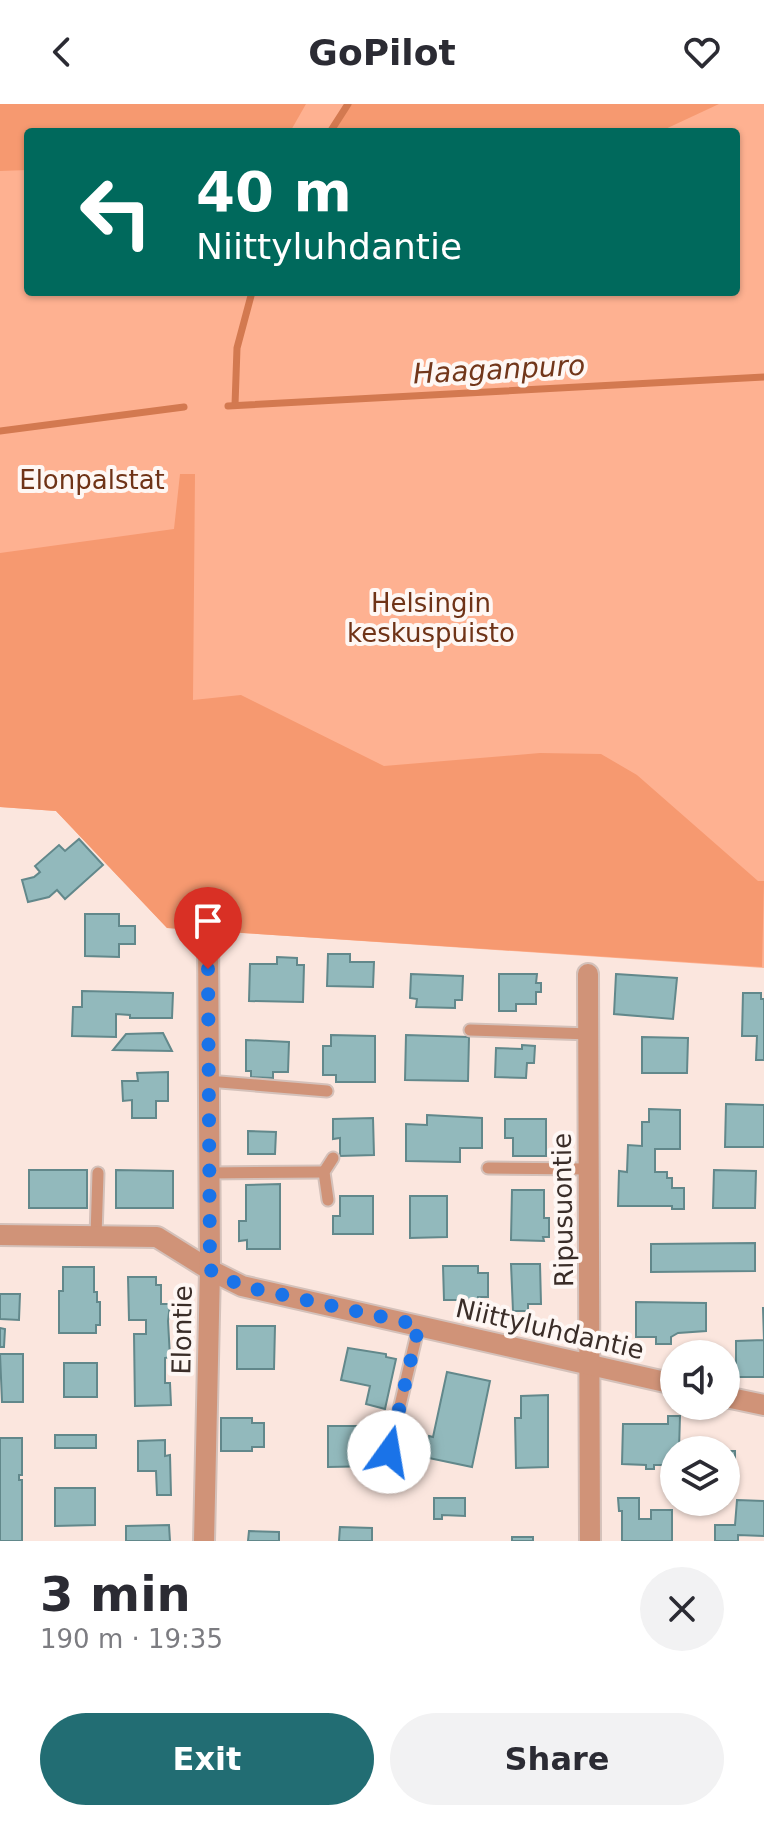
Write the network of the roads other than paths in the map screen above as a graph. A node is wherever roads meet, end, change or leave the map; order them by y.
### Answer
1 (208, 928) dead end
2 (588, 974) dead end
3 (470, 1030) dead end
4 (590, 1034) junction
5 (208, 1081) junction
6 (327, 1091) dead end
7 (333, 1158) dead end
8 (488, 1168) dead end
9 (588, 1169) junction
10 (324, 1172) junction
11 (98, 1173) dead end
12 (208, 1173) junction
13 (328, 1200) dead end
14 (0, 1235) edge
15 (96, 1236) junction
16 (210, 1270) junction
17 (419, 1325) junction
18 (591, 1365) junction
19 (660, 1381) edge
20 (740, 1400) edge
21 (764, 1405) edge
22 (389, 1452) dead end
23 (204, 1541) edge
24 (590, 1541) edge

1 - 5 street, Elontie
2 - 4 street, Ripusuontie
3 - 4 lane
4 - 9 street, Ripusuontie
5 - 6 lane
5 - 12 street, Elontie
7 - 10 lane
8 - 9 lane
9 - 18 street, Ripusuontie
10 - 12 lane
10 - 13 lane
11 - 15 lane
12 - 16 street, Elontie
14 - 15 street, Niittyluhdantie
15 - 16 street, Niittyluhdantie
16 - 17 street, Niittyluhdantie
16 - 23 street, Elontie
17 - 18 street, Niittyluhdantie
17 - 22 lane
18 - 19 street, Niittyluhdantie
18 - 24 street, Ripusuontie
20 - 21 street

